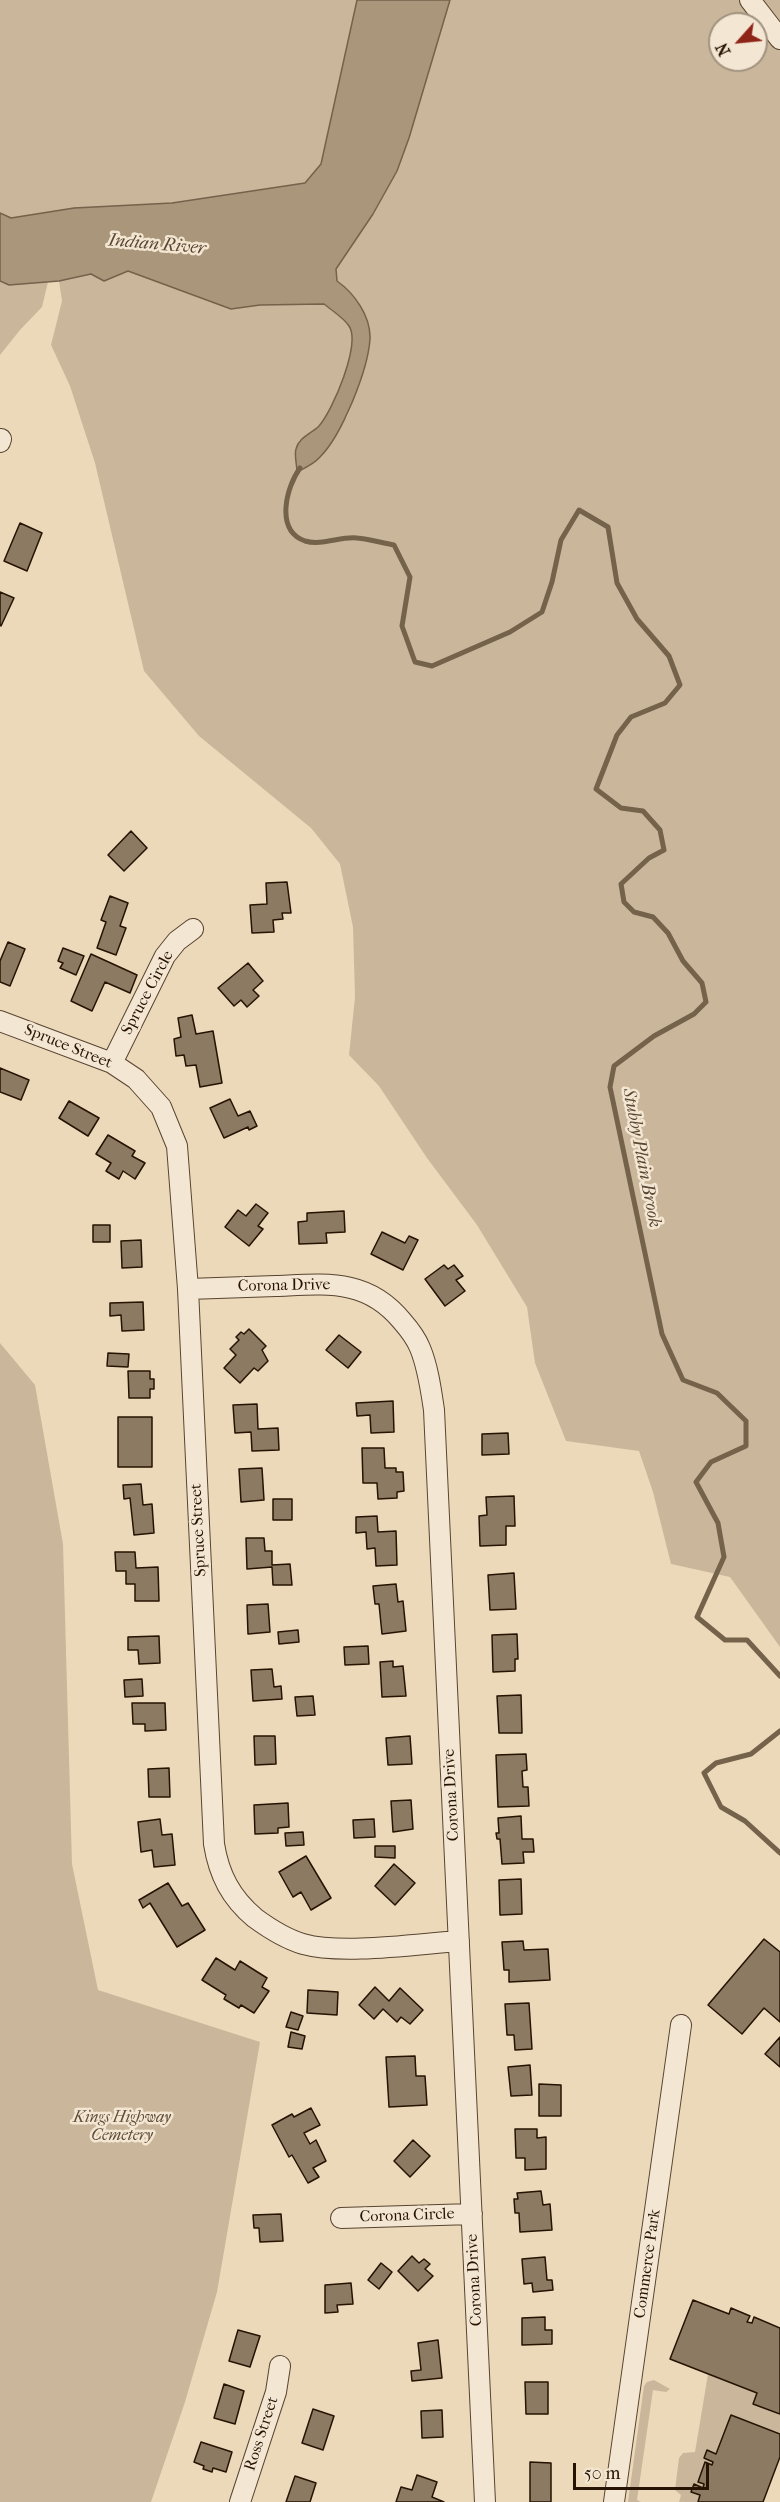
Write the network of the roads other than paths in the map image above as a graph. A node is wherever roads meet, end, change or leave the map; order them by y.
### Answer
1 (750, 0) edge
2 (780, 39) edge
3 (193, 929) dead end
4 (0, 1021) edge
5 (112, 1064) junction
6 (188, 1289) junction
7 (459, 1941) junction
8 (681, 2025) dead end
9 (472, 2214) junction
10 (341, 2218) dead end
11 (280, 2366) dead end
12 (240, 2502) edge
13 (485, 2502) edge
14 (614, 2502) edge

1 - 2 street
3 - 5 street, Spruce Circle
4 - 5 street, Spruce Street
5 - 6 street, Spruce Street
6 - 7 street, Spruce Street
6 - 7 street, Corona Drive
7 - 9 street, Corona Drive
8 - 14 street, Commerce Park
9 - 10 street, Corona Circle
9 - 13 street, Corona Drive
11 - 12 street, Ross Street

